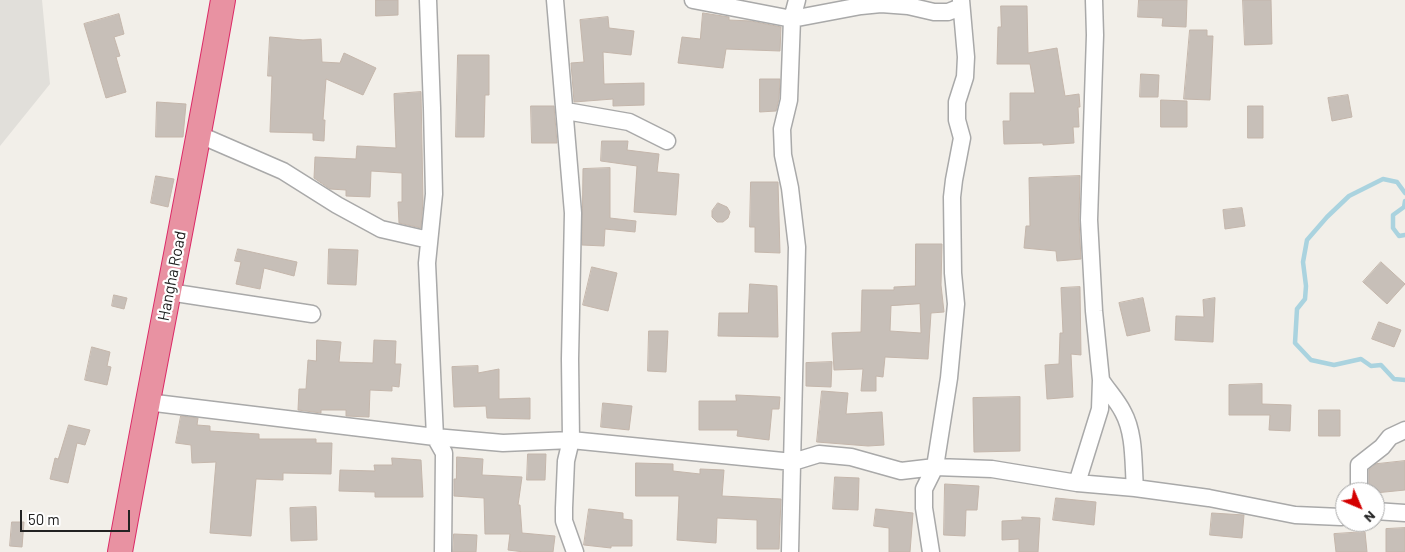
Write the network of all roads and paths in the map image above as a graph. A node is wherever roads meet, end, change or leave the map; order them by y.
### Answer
1 (223, 0) edge
2 (428, 0) edge
3 (555, 0) edge
4 (693, 0) edge
5 (797, 0) edge
6 (1094, 0) edge
7 (961, 4) edge
8 (792, 19) junction
9 (566, 112) junction
10 (200, 135) junction
11 (667, 140) dead end
12 (429, 240) junction
13 (169, 292) junction
14 (312, 314) dead end
15 (1101, 380) junction
16 (147, 402) junction
17 (1405, 430) edge
18 (435, 437) junction
19 (571, 440) junction
20 (793, 462) junction
21 (935, 467) junction
22 (1359, 482) edge
23 (1077, 483) junction
24 (1135, 488) junction
25 (1385, 512) edge
26 (1405, 513) edge
27 (1335, 517) edge
28 (120, 552) edge
29 (443, 552) edge
30 (575, 552) edge
31 (790, 552) edge
32 (931, 552) edge

1 - 10 highway, Hangha Road
2 - 12 street
3 - 9 street
4 - 8 street
5 - 8 street
6 - 15 street
7 - 8 street
7 - 21 street
8 - 20 street
9 - 11 street
9 - 19 street
10 - 12 street
10 - 13 highway, Hangha Road
12 - 18 street
13 - 14 street
13 - 16 highway, Hangha Road
15 - 23 street
15 - 24 street
16 - 18 street
16 - 28 highway, Hangha Road
17 - 22 street
18 - 19 street
18 - 29 street
19 - 20 street
19 - 30 street
20 - 21 street
20 - 31 street
21 - 23 street
21 - 32 street
23 - 24 street
24 - 27 street
25 - 26 street

